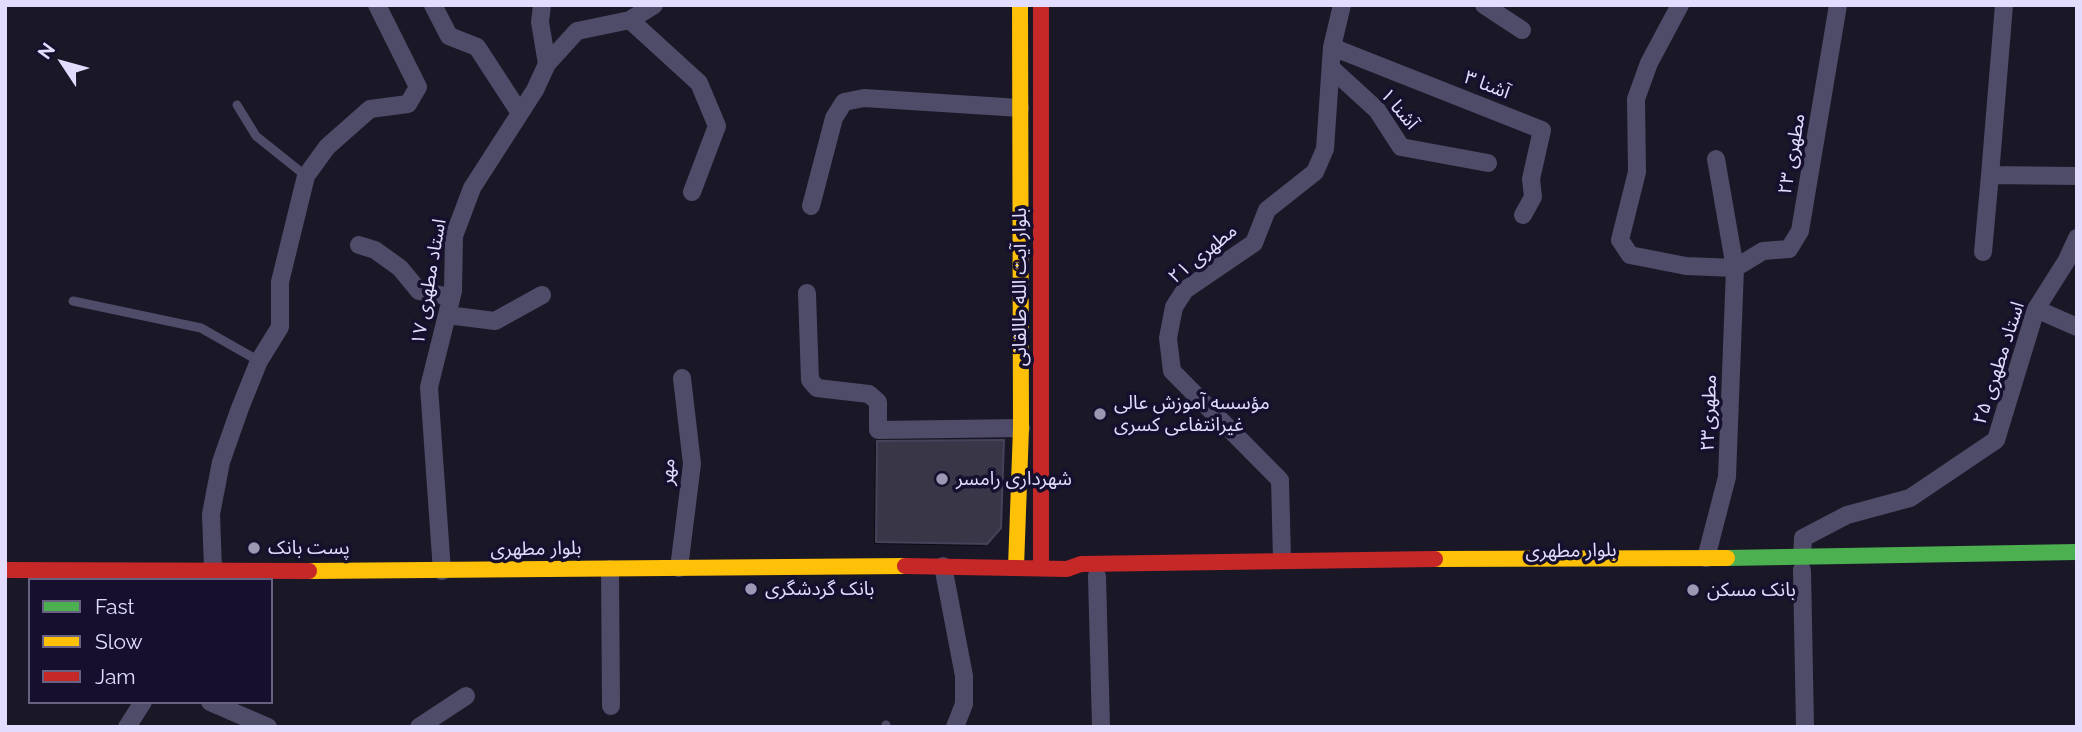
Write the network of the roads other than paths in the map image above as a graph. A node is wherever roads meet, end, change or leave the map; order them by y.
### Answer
1 (377, 5) edge
2 (433, 5) edge
3 (542, 5) edge
4 (654, 5) edge
5 (1020, 5) edge
6 (1041, 5) edge
7 (1342, 5) edge
8 (1484, 5) edge
9 (1680, 5) edge
10 (1838, 5) edge
11 (2004, 5) edge
12 (629, 20) junction
13 (1522, 30) dead end
14 (1332, 47) junction
15 (547, 64) junction
16 (1331, 68) junction
17 (237, 105) dead end
18 (1020, 108) junction
19 (520, 113) junction
20 (1716, 159) dead end
21 (1488, 163) dead end
22 (1990, 175) junction
23 (306, 176) junction
24 (2077, 176) edge
25 (692, 192) dead end
26 (811, 206) dead end
27 (1523, 215) dead end
28 (2077, 237) edge
29 (359, 245) dead end
30 (1983, 252) dead end
31 (1735, 268) junction
32 (807, 293) dead end
33 (542, 295) dead end
34 (451, 297) junction
35 (73, 301) dead end
36 (2036, 309) junction
37 (447, 315) junction
38 (2077, 327) edge
39 (259, 361) junction
40 (682, 378) dead end
41 (1021, 428) junction
42 (2077, 552) edge
43 (1706, 558) junction
44 (1282, 560) junction
45 (1802, 564) junction
46 (943, 566) junction
47 (1016, 566) junction
48 (679, 568) junction
49 (1041, 568) junction
50 (213, 569) junction
51 (610, 569) junction
52 (1067, 569) junction
53 (1157, 569) junction
54 (2025, 569) dead end
55 (5, 570) edge
56 (443, 571) junction
57 (122, 575) edge
58 (1097, 576) junction
59 (466, 696) dead end
60 (142, 704) edge
61 (215, 704) edge
62 (611, 706) dead end
63 (127, 727) edge
64 (268, 727) edge
65 (419, 727) edge
66 (955, 727) edge
67 (1101, 727) edge
68 (1805, 727) edge

1 - 23 street
2 - 19 street
3 - 15 street
4 - 12 street, استاد مطهری ۱۷
5 - 18 main road, بلوار آیت الله طالقانی
6 - 49 main road, بلوار آیت الله طالقانی
7 - 14 street, مطهری ۲۱
8 - 13 street
9 - 31 street
10 - 31 street, مطهری ۲۳
11 - 22 street
12 - 15 street, استاد مطهری ۱۷
12 - 25 street
14 - 16 street, مطهری ۲۱
14 - 27 street, آشنا ۳
15 - 19 street, استاد مطهری ۱۷
16 - 21 street, آشنا ۱
16 - 44 street, مطهری ۲۱
17 - 23 lane
18 - 26 street
18 - 41 main road, بلوار آیت الله طالقانی
19 - 34 street, استاد مطهری ۱۷
20 - 31 street, مطهری۲۳
22 - 24 street
22 - 30 street
23 - 39 street
28 - 36 street, استاد مطهری ۲۵
29 - 34 street
31 - 43 street, مطهری۲۳
32 - 41 street
33 - 37 street
34 - 37 street, استاد مطهری ۱۷
35 - 39 lane
36 - 38 street
36 - 45 street, استاد مطهری ۲۵
37 - 56 street, استاد مطهری ۱۷
39 - 50 street
40 - 48 street, مهر
41 - 47 main road, بلوار آیت الله طالقانی
42 - 45 main road, بلوار مطهری
43 - 44 main road, بلوار مطهری
43 - 45 main road, بلوار مطهری
44 - 53 main road, بلوار مطهری
45 - 53 main road, بلوار مطهری
45 - 54 main road, بلوار مطهری
45 - 68 street
46 - 47 main road, بلوار مطهری
46 - 48 main road, بلوار مطهری
46 - 66 street
47 - 49 main road, بلوار مطهری
48 - 51 main road, بلوار مطهری
49 - 52 main road, بلوار مطهری
50 - 56 main road, بلوار مطهری
50 - 57 main road, بلوار مطهری
51 - 56 main road, بلوار مطهری
51 - 62 street
52 - 53 main road, بلوار مطهری
52 - 58 main road, بلوار مطهری
53 - 58 main road, بلوار مطهری
55 - 57 main road, بلوار مطهری
58 - 67 street
59 - 65 street
60 - 63 street
61 - 64 street

